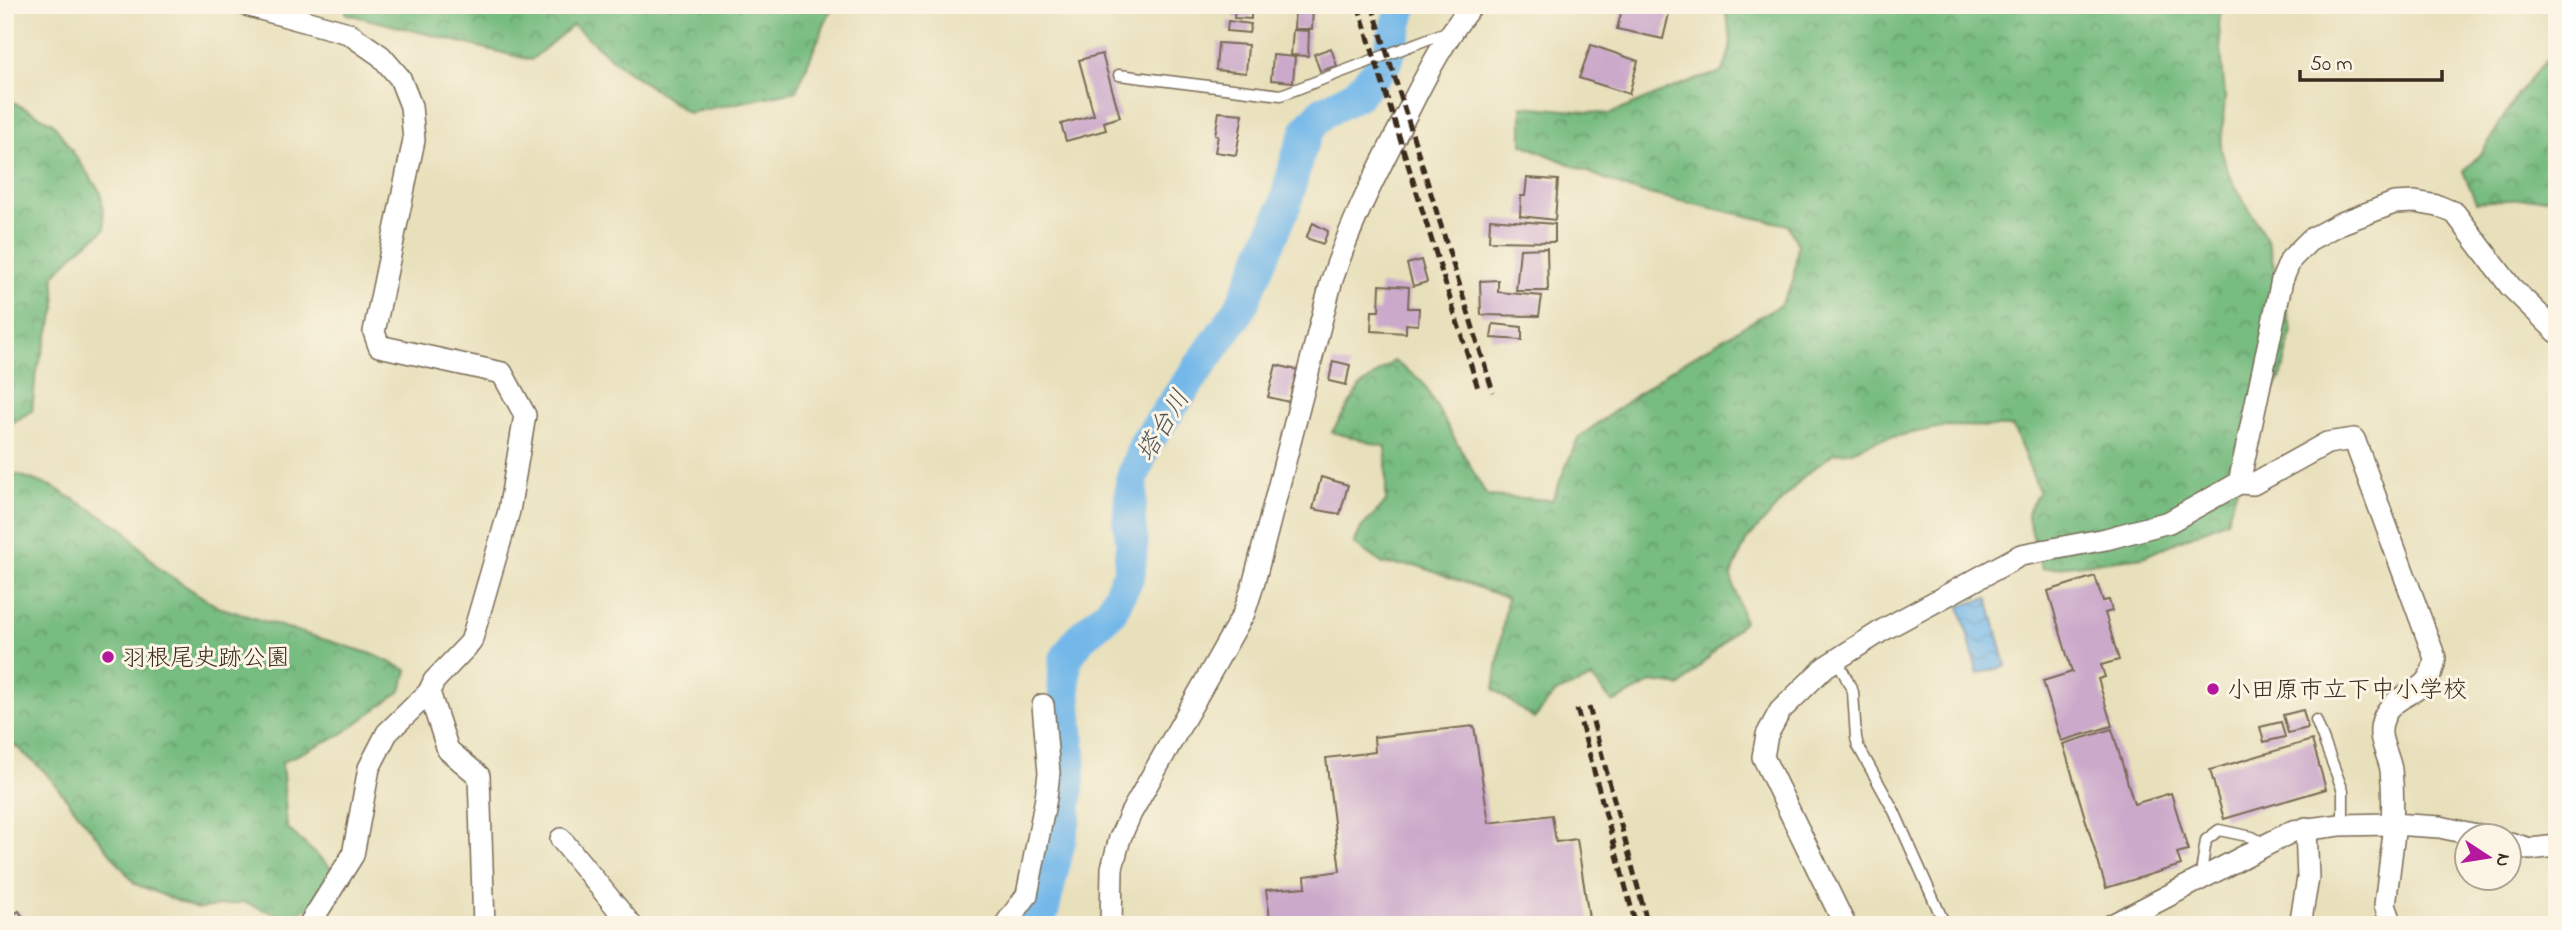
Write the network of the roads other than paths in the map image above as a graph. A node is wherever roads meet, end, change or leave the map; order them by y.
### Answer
1 (246, 5) edge
2 (1472, 5) edge
3 (1452, 30) junction
4 (1119, 75) dead end
5 (2557, 332) edge
6 (2239, 483) junction
7 (1837, 659) junction
8 (429, 692) junction
9 (1043, 705) dead end
10 (2316, 720) dead end
11 (2343, 825) junction
12 (2394, 825) junction
13 (2306, 828) junction
14 (2454, 830) edge
15 (561, 839) dead end
16 (2267, 845) junction
17 (2557, 846) edge
18 (2524, 847) edge
19 (2200, 880) junction
20 (309, 925) edge
21 (484, 925) edge
22 (631, 925) edge
23 (1005, 925) edge
24 (1111, 925) edge
25 (1845, 925) edge
26 (1945, 925) edge
27 (2112, 925) edge
28 (2301, 925) edge
29 (2392, 925) edge

1 - 8 street
2 - 3 street
3 - 4 lane
3 - 24 street
5 - 6 street
6 - 7 street
6 - 12 street
7 - 25 street
7 - 26 lane
8 - 20 street
8 - 21 street
9 - 23 street
10 - 11 lane
11 - 12 street
11 - 13 street
12 - 14 street
12 - 29 street
13 - 16 street
13 - 28 street
15 - 22 street
16 - 19 street
16 - 19 lane
17 - 18 street
19 - 27 street

